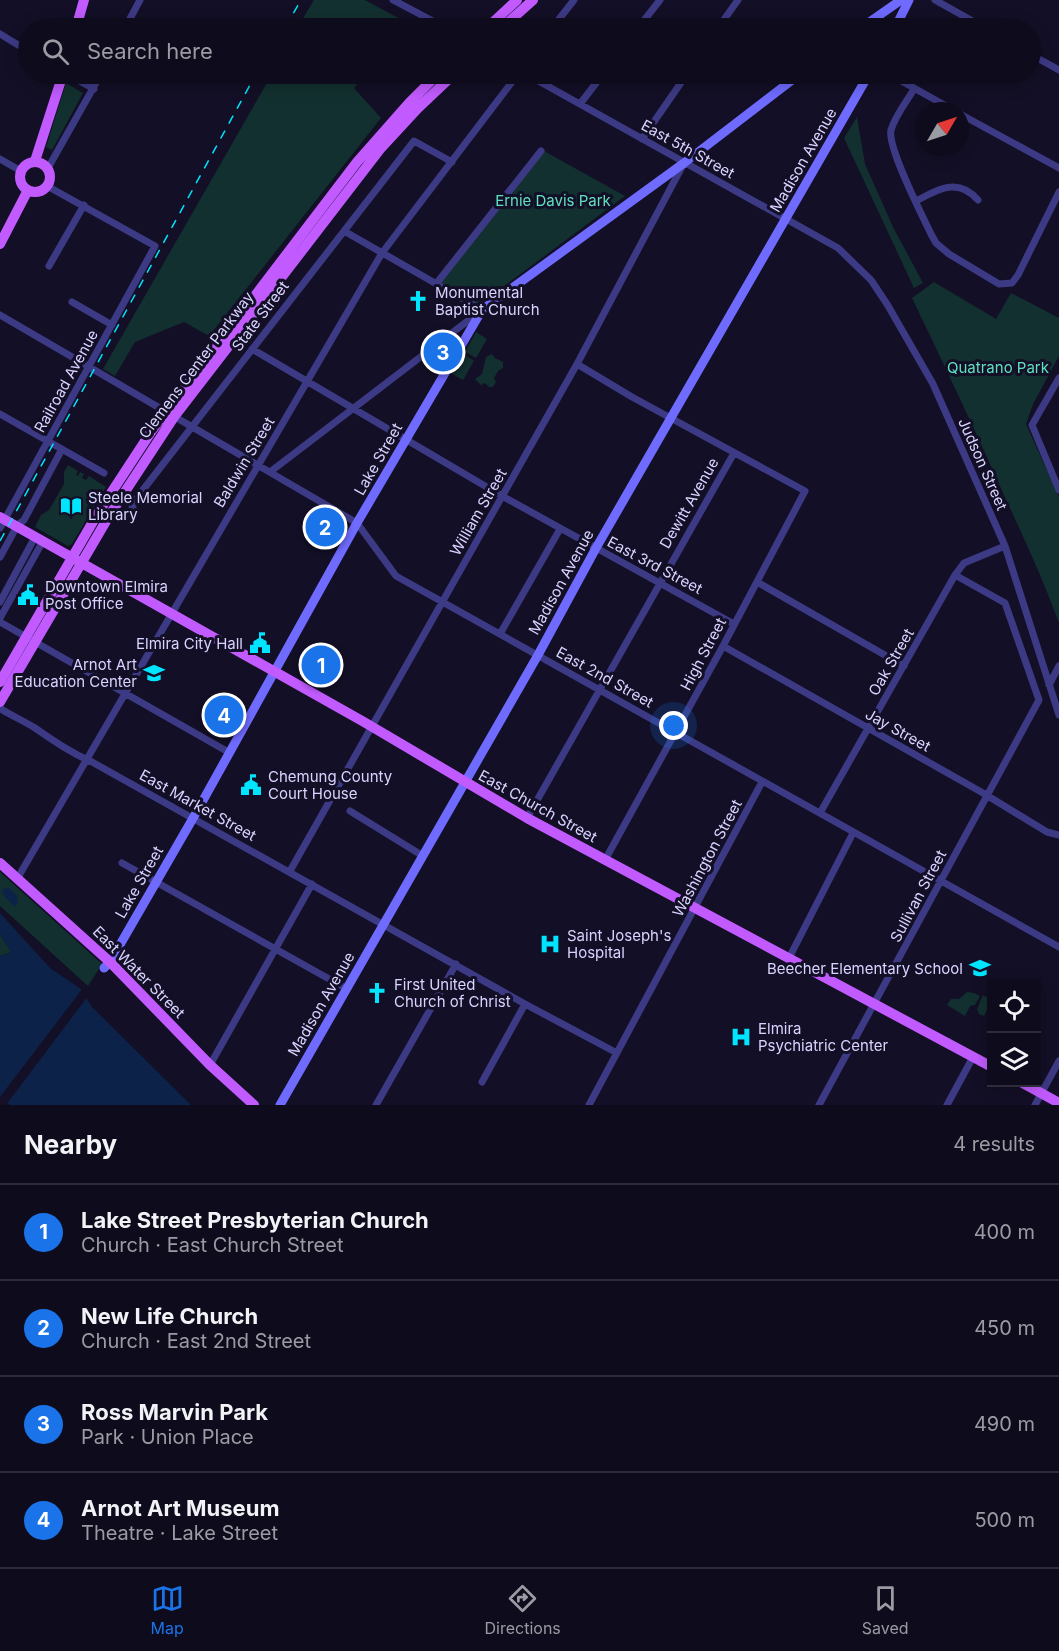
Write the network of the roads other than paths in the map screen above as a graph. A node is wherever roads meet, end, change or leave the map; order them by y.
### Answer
1 (84, 0) edge
2 (140, 0) edge
3 (393, 0) edge
4 (517, 0) edge
5 (533, 0) edge
6 (574, 0) edge
7 (660, 0) edge
8 (738, 0) edge
9 (901, 0) edge
10 (909, 0) edge
11 (935, 0) edge
12 (79, 18) edge
13 (130, 18) edge
14 (427, 18) edge
15 (497, 18) edge
16 (513, 18) edge
17 (560, 18) edge
18 (646, 18) edge
19 (725, 18) edge
20 (875, 18) edge
21 (900, 18) edge
22 (967, 18) edge
23 (0, 34) edge
24 (18, 45) edge
25 (1041, 60) edge
26 (1059, 70) edge
27 (60, 84) edge
28 (84, 84) edge
29 (96, 84) edge
30 (428, 84) edge
31 (443, 84) edge
32 (510, 84) edge
33 (544, 84) edge
34 (595, 84) edge
35 (680, 84) edge
36 (787, 84) edge
37 (863, 84) edge
38 (906, 84) edge
39 (93, 89) junction
40 (914, 89) junction
41 (938, 102) edge
42 (580, 104) junction
43 (969, 119) edge
44 (642, 139) junction
45 (541, 151) dead end
46 (0, 159) edge
47 (35, 161) junction
48 (452, 162) junction
49 (684, 163) junction
50 (48, 168) junction
51 (1059, 168) edge
52 (21, 171) junction
53 (47, 186) junction
54 (28, 190) junction
55 (1059, 192) edge
56 (978, 200) dead end
57 (916, 201) junction
58 (84, 205) junction
59 (785, 220) junction
60 (344, 231) junction
61 (0, 243) edge
62 (838, 248) joint
63 (382, 253) junction
64 (49, 266) dead end
65 (436, 284) junction
66 (72, 302) dead end
67 (482, 310) junction
68 (0, 315) edge
69 (112, 325) junction
70 (252, 349) junction
71 (577, 364) junction
72 (92, 369) junction
73 (1059, 378) edge
74 (306, 382) junction
75 (353, 409) junction
76 (0, 414) edge
77 (170, 414) junction
78 (671, 418) junction
79 (192, 427) junction
80 (406, 440) junction
81 (48, 441) junction
82 (62, 449) junction
83 (734, 453) junction
84 (259, 466) junction
85 (104, 472) dead end
86 (270, 472) junction
87 (1059, 490) edge
88 (502, 496) junction
89 (134, 510) dead end
90 (2, 522) edge
91 (357, 523) junction
92 (16, 526) junction
93 (560, 529) junction
94 (39, 539) junction
95 (1005, 546) junction
96 (596, 548) junction
97 (0, 557) edge
98 (77, 561) junction
99 (955, 575) junction
100 (757, 582) junction
101 (659, 583) junction
102 (0, 602) edge
103 (442, 602) junction
104 (171, 614) junction
105 (0, 620) edge
106 (734, 624) junction
107 (500, 634) junction
108 (31, 639) junction
109 (723, 646) junction
110 (538, 655) junction
111 (904, 666) junction
112 (1059, 666) edge
113 (275, 671) junction
114 (0, 682) edge
115 (1049, 685) junction
116 (600, 690) junction
117 (125, 694) junction
118 (0, 704) edge
119 (1059, 715) edge
120 (372, 726) junction
121 (868, 729) junction
122 (675, 732) junction
123 (230, 753) junction
124 (86, 759) junction
125 (465, 782) junction
126 (762, 782) junction
127 (987, 795) junction
128 (350, 811) dead end
129 (820, 813) junction
130 (194, 818) junction
131 (526, 818) junction
132 (853, 833) junction
133 (1059, 835) edge
134 (423, 856) junction
135 (605, 860) junction
136 (0, 863) edge
137 (122, 863) dead end
138 (290, 871) junction
139 (17, 879) junction
140 (942, 881) junction
141 (156, 882) junction
142 (312, 884) junction
143 (696, 909) junction
144 (384, 924) junction
145 (1059, 947) edge
146 (275, 949) junction
147 (789, 958) junction
148 (456, 964) junction
149 (107, 965) junction
150 (347, 989) junction
151 (525, 1004) junction
152 (874, 1004) junction
153 (616, 1053) junction
154 (973, 1057) junction
155 (1059, 1061) edge
156 (987, 1064) edge
157 (210, 1065) junction
158 (482, 1082) dead end
159 (1029, 1087) edge
160 (1041, 1093) junction
161 (1059, 1103) edge
162 (255, 1105) edge
163 (280, 1105) edge
164 (376, 1105) edge
165 (589, 1105) edge
166 (819, 1105) edge
167 (947, 1105) edge
168 (1035, 1105) edge

1 - 12 main road
2 - 13 street
3 - 14 street
4 - 15 main road
5 - 16 main road
6 - 17 street
7 - 18 street
8 - 19 street
9 - 20 main road
10 - 21 main road
11 - 22 street
23 - 24 street
25 - 26 street
27 - 47 main road
28 - 39 street
29 - 39 street
30 - 77 main road, Clemens Center Parkway
31 - 77 main road, Clemens Center Parkway
32 - 48 street, Baldwin Street
33 - 42 street, East 5th Street
34 - 42 street
35 - 44 street
36 - 49 main road, Lake Street
37 - 59 main road, Madison Avenue
38 - 40 street
39 - 50 street
40 - 41 street
40 - 57 street
42 - 44 street, East 5th Street
43 - 51 street
44 - 49 street, East 5th Street
45 - 65 street
46 - 52 street
47 - 50 main road
47 - 52 main road
48 - 60 street, State Street
48 - 63 street, Baldwin Street
49 - 59 street, East 5th Street
49 - 67 main road, Lake Street
49 - 71 street, William Street
50 - 53 main road
52 - 54 main road
53 - 54 main road
53 - 58 street
54 - 61 main road
55 - 57 street
56 - 57 street
58 - 64 street
58 - 69 street, Railroad Avenue
59 - 62 street, East 5th Street
59 - 78 main road, Madison Avenue
60 - 63 street
60 - 70 street, State Street
62 - 95 street, Judson Street
63 - 65 street
63 - 74 street, Baldwin Street
65 - 67 street
66 - 69 street
67 - 75 street
67 - 80 main road, Lake Street
68 - 72 street, East 2nd Street
69 - 72 street, Railroad Avenue
70 - 74 street, East 3rd Street
70 - 79 street, State Street
71 - 78 street
71 - 88 street, William Street
72 - 77 street, East 2nd Street
72 - 81 street, Railroad Avenue
73 - 87 street
74 - 75 street, East 3rd Street
74 - 84 street, Baldwin Street
75 - 80 street, East 3rd Street
75 - 86 street
76 - 81 street
77 - 79 street, East 2nd Street
77 - 98 main road, Clemens Center Parkway
78 - 83 street
78 - 96 main road, Madison Avenue
79 - 84 street, East 2nd Street
79 - 89 street, State Street
80 - 88 street, East 3rd Street
80 - 91 main road, Lake Street
81 - 82 street
81 - 90 street, Railroad Avenue
82 - 85 street
82 - 92 street, Railroad Avenue
83 - 100 street, High Street
83 - 101 street, Dewitt Avenue
84 - 86 street, East 2nd Street
84 - 104 street, Baldwin Street
86 - 91 street, East 2nd Street
88 - 93 street, East 3rd Street
88 - 103 street, William Street
90 - 92 main road, East Church Street
91 - 103 street, East 2nd Street
91 - 113 main road, Lake Street
92 - 94 main road, East Church Street
92 - 97 street, Railroad Avenue
93 - 96 street, East 3rd Street
93 - 107 street
94 - 98 main road, East Church Street
94 - 102 street
94 - 105 street
95 - 99 street, Oak Street
95 - 115 street, Judson Street
96 - 101 street, East 3rd Street
96 - 110 main road, Madison Avenue
98 - 104 main road, East Church Street
98 - 108 main road, Clemens Center Parkway
99 - 111 street, Oak Street
99 - 127 street, Sullivan Street
100 - 106 street, High Street
100 - 111 street
101 - 106 street, East 3rd Street
101 - 116 street, Dewitt Avenue
103 - 107 street, East 2nd Street
103 - 120 street, William Street
104 - 113 main road, East Church Street
104 - 117 street, Baldwin Street
105 - 108 street
106 - 109 street, High Street
107 - 110 street, East 2nd Street
108 - 114 main road, Clemens Center Parkway
108 - 117 street
108 - 118 main road, Clemens Center Parkway
109 - 121 street, Jay Street
109 - 122 street, High Street
110 - 116 street, East 2nd Street
110 - 125 main road, Madison Avenue
111 - 121 street, Oak Street
112 - 115 street
113 - 120 main road, East Church Street
113 - 123 main road, Lake Street
115 - 119 street, Judson Street
116 - 122 street, East 2nd Street
116 - 131 street, Dewitt Avenue
117 - 123 street
117 - 124 street, Baldwin Street
118 - 124 street, East Market Street
120 - 125 main road, East Church Street
120 - 138 street, William Street
121 - 127 street, Jay Street
121 - 129 street, Oak Street
122 - 126 street, East 2nd Street
122 - 135 street, High Street
123 - 130 main road, Lake Street
124 - 130 street, East Market Street
124 - 139 street, Baldwin Street
125 - 131 main road, East Church Street
125 - 134 main road, Madison Avenue
126 - 129 street, East 2nd Street
126 - 143 street, Washington Street
127 - 133 street, Jay Street
127 - 140 street, Sullivan Street
128 - 134 street
129 - 132 street, East 2nd Street
130 - 138 street, East Market Street
130 - 141 main road, Lake Street
131 - 135 main road, East Church Street
132 - 140 street, East 2nd Street
132 - 147 street
134 - 144 main road, Madison Avenue
135 - 143 main road, East Church Street
136 - 139 main road, East Water Street
137 - 141 street
138 - 142 street, East Market Street
139 - 149 main road, East Water Street
140 - 145 street, East 2nd Street
140 - 152 street, Sullivan Street
141 - 146 street
141 - 149 main road, Lake Street
142 - 144 street, East Market Street
142 - 146 street
143 - 147 main road, East Church Street
143 - 153 street, Washington Street
144 - 148 street, East Market Street
144 - 150 main road, Madison Avenue
146 - 150 street
146 - 157 street
147 - 152 main road, East Church Street
148 - 151 street, East Market Street
148 - 164 street
149 - 157 main road, East Water Street
150 - 163 main road, Madison Avenue
151 - 153 street, East Market Street
151 - 158 street
152 - 154 main road, East Church Street
152 - 166 street, Sullivan Street
153 - 165 street, Washington Street
154 - 156 main road, East Church Street
154 - 167 street
155 - 160 street
157 - 162 main road, East Water Street
159 - 160 main road
160 - 161 main road
160 - 168 street

